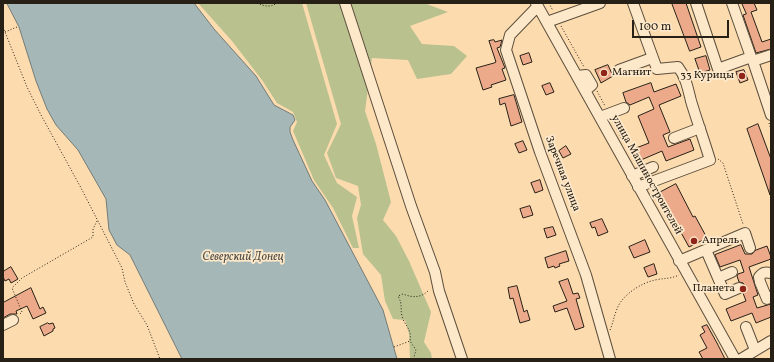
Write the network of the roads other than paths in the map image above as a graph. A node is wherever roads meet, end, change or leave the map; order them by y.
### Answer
1 (345, 3) edge
2 (600, 3) edge
3 (633, 3) edge
4 (696, 3) edge
5 (732, 3) edge
6 (537, 5) edge
7 (552, 20) junction
8 (771, 55) edge
9 (652, 58) junction
10 (752, 59) junction
11 (620, 70) dead end
12 (624, 108) dead end
13 (604, 115) junction
14 (771, 116) edge
15 (700, 128) junction
16 (674, 138) dead end
17 (653, 167) dead end
18 (632, 176) junction
19 (641, 191) junction
20 (750, 248) dead end
21 (706, 250) junction
22 (680, 261) junction
23 (732, 272) dead end
24 (771, 273) edge
25 (718, 278) junction
26 (739, 288) dead end
27 (771, 297) edge
28 (13, 320) road end
29 (3, 325) edge
30 (746, 327) dead end
31 (771, 341) edge
32 (756, 350) junction
33 (462, 359) edge
34 (610, 359) edge
35 (735, 359) edge
36 (741, 359) edge

1 - 33 street
2 - 7 street
3 - 9 street
4 - 10 street
5 - 10 street
6 - 7 street, улица Машиностроителей
6 - 34 street, Заречная улица
7 - 13 street, улица Машиностроителей
8 - 10 street
9 - 11 street
9 - 15 street
10 - 14 street
12 - 13 street
13 - 18 street, улица Машиностроителей
15 - 16 street
15 - 19 street
17 - 18 street
18 - 19 street, улица Машиностроителей
19 - 22 street, улица Машиностроителей
20 - 21 street
21 - 22 street
21 - 25 street
22 - 35 street, улица Машиностроителей
23 - 25 street
24 - 27 street
25 - 26 street
28 - 29 street
30 - 32 street
31 - 32 street
32 - 36 street

